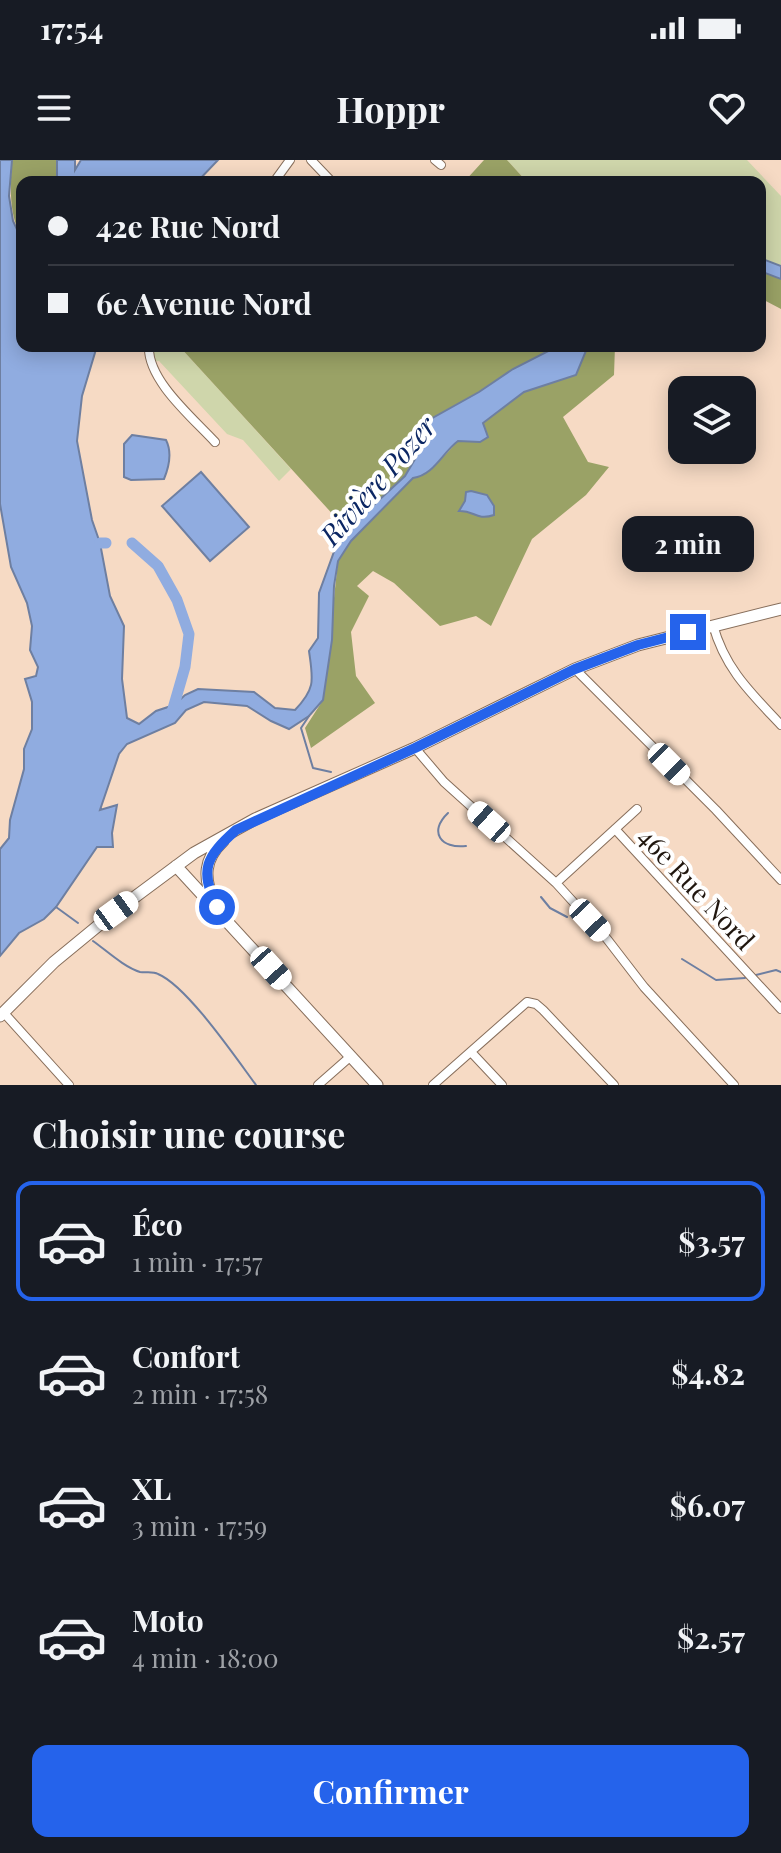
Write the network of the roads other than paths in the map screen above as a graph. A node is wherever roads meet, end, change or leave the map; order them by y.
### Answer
1 (311, 160) edge
2 (326, 176) edge
3 (149, 352) edge
4 (215, 442) dead end
5 (781, 609) edge
6 (713, 625) junction
7 (575, 669) junction
8 (781, 725) edge
9 (415, 748) junction
10 (637, 809) dead end
11 (615, 829) junction
12 (236, 830) junction
13 (174, 868) junction
14 (781, 880) edge
15 (556, 883) junction
16 (231, 924) junction
17 (781, 1009) edge
18 (2, 1014) edge
19 (471, 1052) junction
20 (351, 1056) junction
21 (69, 1085) edge
22 (318, 1085) edge
23 (377, 1085) edge
24 (433, 1085) edge
25 (502, 1085) edge
26 (614, 1085) edge
27 (734, 1085) edge

1 - 2 street
3 - 4 street
5 - 6 main road
6 - 7 main road
6 - 8 street
7 - 9 main road
7 - 14 street
9 - 12 main road
9 - 15 street
10 - 11 street
11 - 15 street
11 - 17 street, 46e Rue Nord
12 - 13 main road
12 - 16 main road
13 - 16 main road
13 - 18 main road
15 - 27 street
16 - 20 main road
18 - 21 street
19 - 24 street
19 - 25 street
19 - 26 street
20 - 22 street
20 - 23 main road

